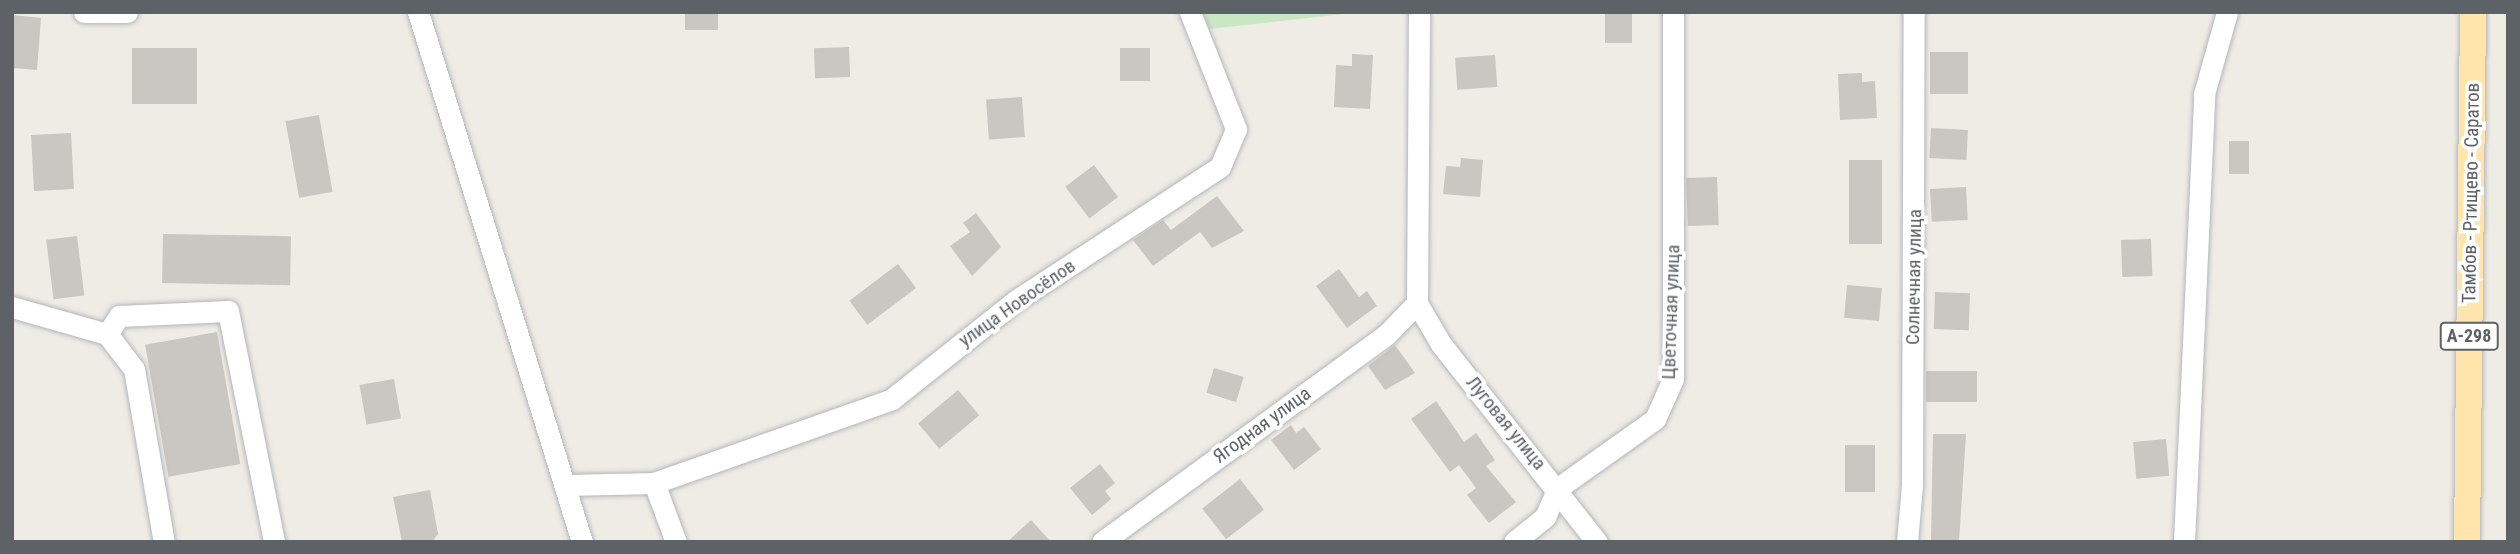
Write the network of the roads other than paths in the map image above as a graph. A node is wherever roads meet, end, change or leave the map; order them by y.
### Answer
1 (84, 12) edge
2 (127, 12) edge
3 (418, 12) edge
4 (1190, 12) edge
5 (1419, 12) edge
6 (1673, 12) edge
7 (1914, 12) edge
8 (2227, 12) edge
9 (2473, 12) edge
10 (1417, 303) junction
11 (12, 307) edge
12 (107, 334) junction
13 (654, 483) junction
14 (566, 485) junction
15 (1558, 488) junction
16 (164, 542) edge
17 (274, 542) edge
18 (582, 542) edge
19 (676, 542) edge
20 (1102, 542) edge
21 (1514, 542) edge
22 (1597, 542) edge
23 (1907, 542) edge
24 (2184, 542) edge
25 (2467, 542) edge

1 - 2 street
3 - 14 street
4 - 13 street, улица Новосёлов
5 - 10 street
6 - 15 street, Цветочная улица
7 - 23 street, Солнечная улица
8 - 24 street
9 - 25 main road, Тамбов - Ртищево - Саратов / А-298
10 - 15 street, Луговая улица
10 - 20 street, Ягодная улица
11 - 12 street
12 - 16 street
12 - 17 street
13 - 14 street, улица Новосёлов
13 - 19 street
14 - 18 street
15 - 21 street, Цветочная улица
15 - 22 street, Луговая улица

